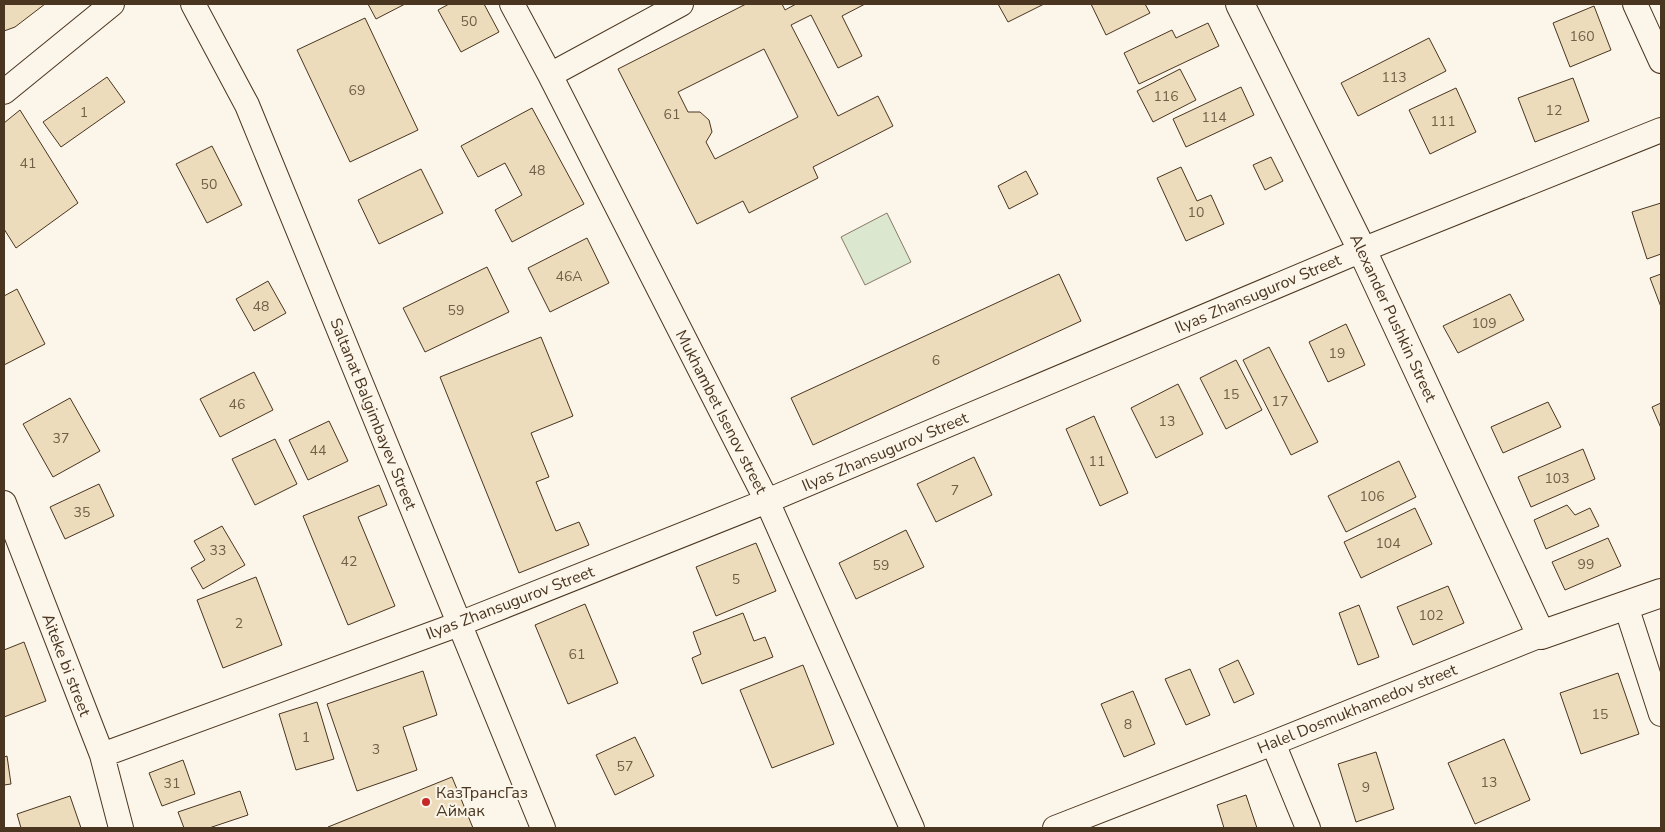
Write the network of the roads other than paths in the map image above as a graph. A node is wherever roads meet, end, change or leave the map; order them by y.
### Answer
1 (112, 4) edge
2 (193, 4) edge
3 (512, 4) edge
4 (681, 4) edge
5 (1240, 4) edge
6 (1635, 4) edge
7 (1661, 61) edge
8 (550, 75) junction
9 (4, 92) edge
10 (1661, 130) edge
11 (1362, 250) junction
12 (767, 501) junction
13 (4, 504) edge
14 (1661, 593) edge
15 (1626, 606) junction
16 (459, 624) junction
17 (1541, 635) junction
18 (1661, 714) edge
19 (1273, 743) junction
20 (102, 755) junction
21 (121, 828) edge
22 (543, 828) edge
23 (912, 828) edge
24 (1054, 828) edge
25 (1308, 828) edge

1 - 9 street
2 - 16 street, Saltanat Balgimbayev Street
3 - 8 street, Mukhambet Isenov street
4 - 8 street
5 - 11 street, Alexander Pushkin Street
6 - 7 street
8 - 12 street, Mukhambet Isenov street
10 - 11 street, Ilyas Zhansugurov Street
11 - 12 street, Ilyas Zhansugurov Street
11 - 17 street, Alexander Pushkin Street
12 - 16 street, Ilyas Zhansugurov Street
12 - 23 street, Mukhambet Isenov street
13 - 20 street, Aiteke bi street
14 - 15 street, Halel Dosmukhamedov street
15 - 17 street, Halel Dosmukhamedov street
15 - 18 street
16 - 20 street, Ilyas Zhansugurov Street
16 - 22 street, Saltanat Balgimbayev Street
17 - 19 street, Halel Dosmukhamedov street
19 - 24 street, Halel Dosmukhamedov street
19 - 25 street
20 - 21 street, Aiteke bi street

